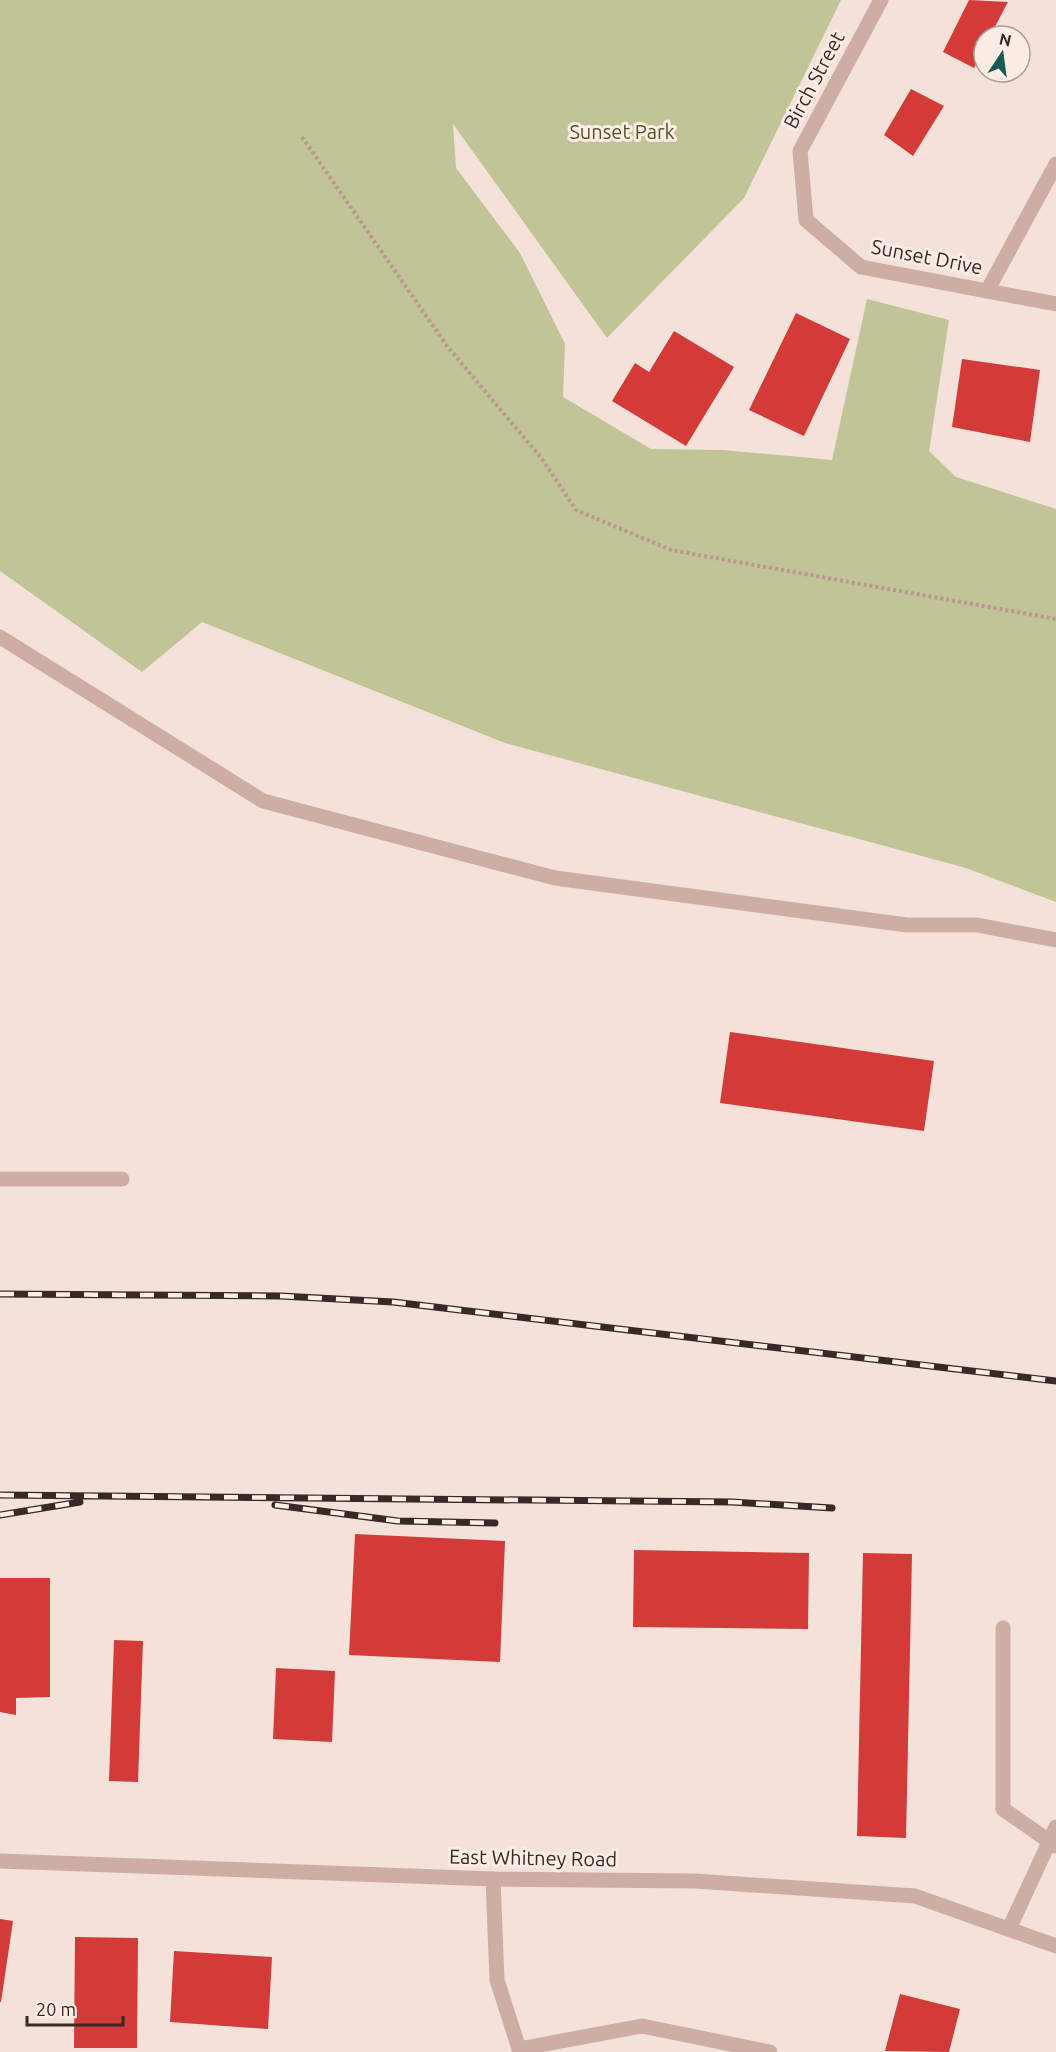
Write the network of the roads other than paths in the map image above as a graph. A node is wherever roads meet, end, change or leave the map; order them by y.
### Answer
1 (881, 0) edge
2 (1056, 164) edge
3 (806, 220) joint
4 (987, 291) junction
5 (1056, 304) edge
6 (0, 637) edge
7 (1056, 940) edge
8 (0, 1179) edge
9 (122, 1179) dead end
10 (1003, 1628) dead end
11 (1056, 1827) edge
12 (1052, 1845) edge
13 (0, 1861) edge
14 (493, 1879) junction
15 (1009, 1929) junction
16 (1056, 1946) edge
17 (519, 2051) edge
18 (771, 2052) edge

1 - 3 street, Birch Street
2 - 4 street
3 - 4 street, Sunset Drive
4 - 5 street, Sunset Drive
6 - 7 street
8 - 9 street
10 - 12 street
11 - 12 street
12 - 15 street
13 - 14 street, East Whitney Road
14 - 15 street, East Whitney Road
14 - 17 street
15 - 16 street, East Whitney Road
17 - 18 street

